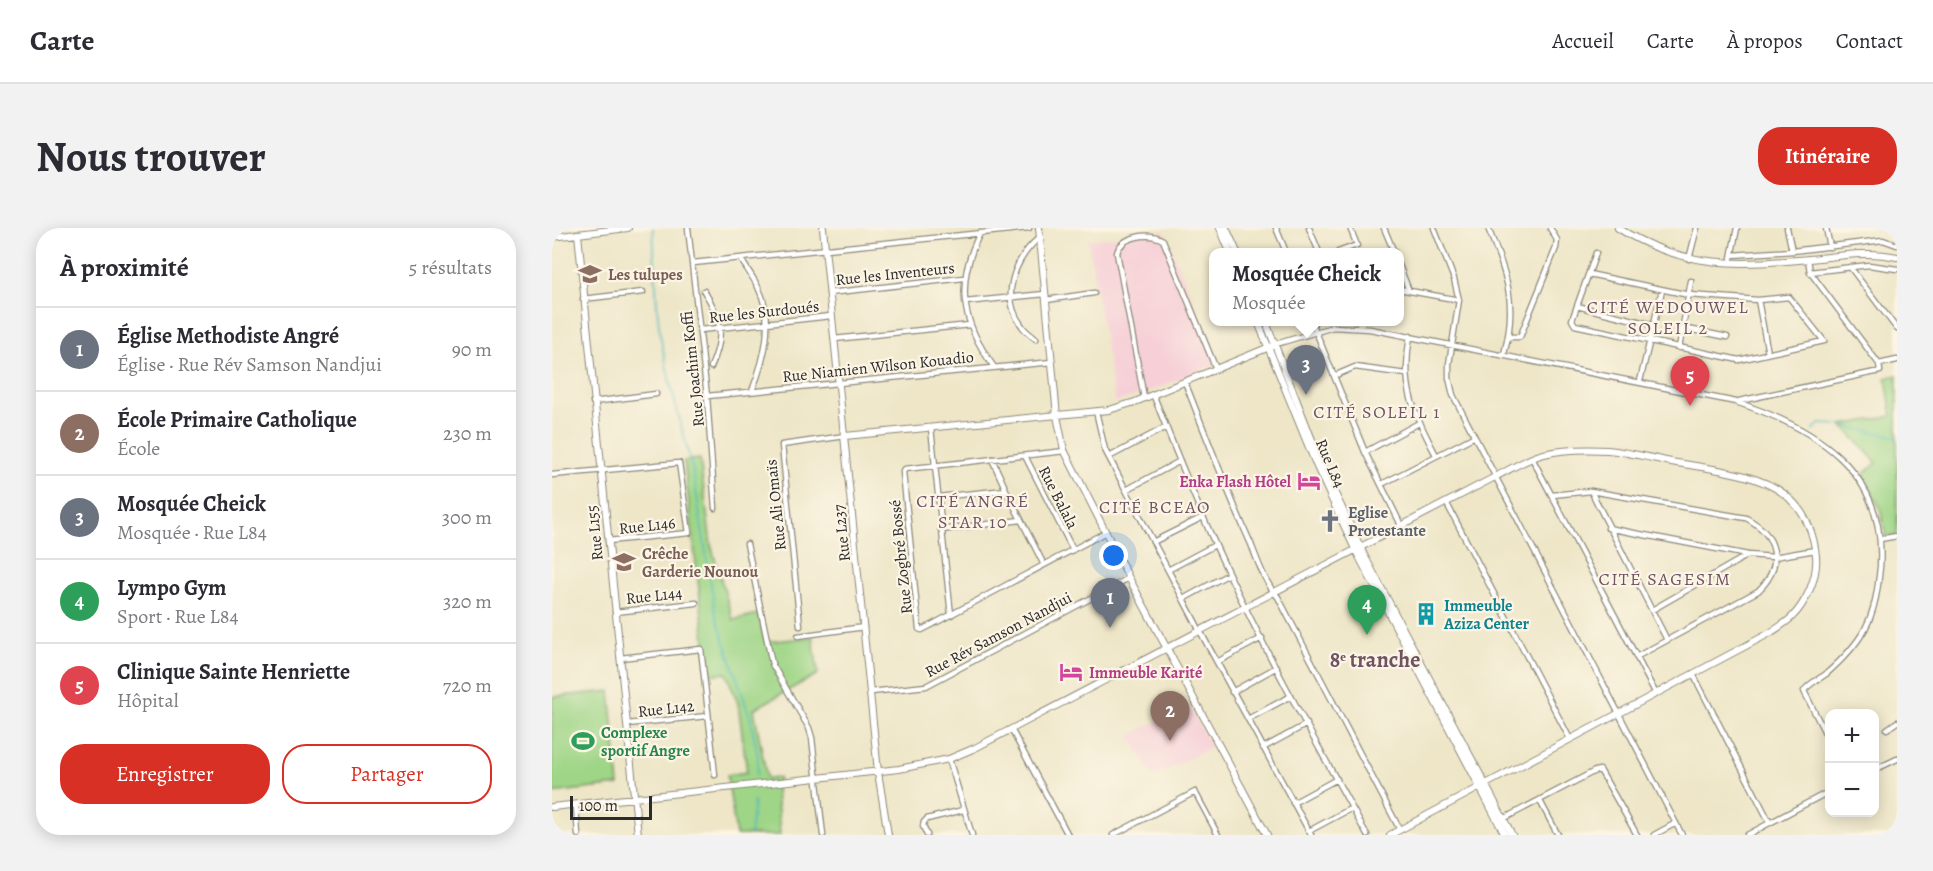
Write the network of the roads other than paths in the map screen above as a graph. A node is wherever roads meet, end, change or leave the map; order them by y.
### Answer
1 (628, 228) edge
2 (688, 228) edge
3 (823, 228) edge
4 (1029, 228) edge
5 (1039, 228) edge
6 (1220, 228) edge
7 (1226, 228) edge
8 (1276, 228) edge
9 (1309, 228) edge
10 (1350, 228) edge
11 (1384, 228) edge
12 (1434, 228) edge
13 (1488, 228) edge
14 (1550, 228) edge
15 (1618, 228) edge
16 (1697, 228) edge
17 (1737, 228) edge
18 (1787, 228) edge
19 (1826, 228) edge
20 (577, 231) edge
21 (980, 233) junction
22 (552, 237) edge
23 (1040, 237) junction
24 (1357, 245) junction
25 (1897, 245) edge
26 (1830, 247) junction
27 (1228, 248) edge
28 (1235, 248) edge
29 (1284, 248) edge
30 (1317, 248) edge
31 (1349, 248) edge
32 (1358, 248) edge
33 (1392, 248) edge
34 (825, 250) junction
35 (1792, 251) junction
36 (1596, 253) dead end
37 (1732, 255) junction
38 (1897, 257) edge
39 (741, 259) junction
40 (1689, 259) junction
41 (1808, 259) junction
42 (693, 263) junction
43 (1731, 264) junction
44 (1850, 267) junction
45 (1897, 269) edge
46 (1809, 272) junction
47 (1589, 274) junction
48 (964, 278) junction
49 (1404, 278) edge
50 (1691, 281) dead end
51 (1404, 290) edge
52 (1662, 290) junction
53 (704, 291) dead end
54 (1409, 291) junction
55 (643, 292) dead end
56 (829, 293) junction
57 (1094, 293) dead end
58 (1689, 296) junction
59 (1011, 297) junction
60 (1045, 297) junction
61 (583, 299) junction
62 (1459, 300) junction
63 (1758, 300) junction
64 (965, 302) junction
65 (1577, 306) junction
66 (831, 316) junction
67 (767, 323) junction
68 (970, 325) junction
69 (1654, 325) junction
70 (1261, 326) edge
71 (1267, 326) edge
72 (1314, 326) edge
73 (1896, 326) edge
74 (720, 328) junction
75 (1683, 328) junction
76 (700, 330) junction
77 (1316, 331) junction
78 (1410, 336) junction
79 (1508, 337) junction
80 (1727, 337) dead end
81 (834, 339) junction
82 (1036, 339) dead end
83 (1650, 342) junction
84 (1453, 345) junction
85 (1272, 346) junction
86 (1679, 348) junction
87 (1768, 353) junction
88 (1504, 354) junction
89 (1897, 360) edge
90 (1052, 362) junction
91 (1879, 364) junction
92 (711, 367) dead end
93 (994, 367) junction
94 (1216, 369) junction
95 (1406, 374) junction
96 (1334, 376) junction
97 (1640, 381) junction
98 (1185, 382) junction
99 (838, 383) junction
100 (752, 392) junction
101 (656, 394) dead end
102 (1153, 394) junction
103 (707, 396) junction
104 (1144, 398) junction
105 (593, 402) junction
106 (1736, 402) junction
107 (1096, 411) junction
108 (1057, 416) junction
109 (1419, 423) junction
110 (1166, 427) junction
111 (931, 428) junction
112 (845, 436) junction
113 (1473, 437) junction
114 (1065, 451) junction
115 (1365, 452) junction
116 (1436, 455) junction
117 (1025, 456) junction
118 (1109, 457) junction
119 (1532, 458) junction
120 (992, 459) junction
121 (1180, 461) junction
122 (935, 465) junction
123 (601, 470) junction
124 (552, 475) edge
125 (1495, 477) junction
126 (1382, 484) junction
127 (1006, 490) junction
128 (1126, 490) junction
129 (1591, 491) junction
130 (1552, 495) junction
131 (938, 497) junction
132 (1446, 502) junction
133 (715, 508) dead end
134 (1203, 517) junction
135 (1021, 520) junction
136 (1401, 525) junction
137 (1608, 528) junction
138 (941, 530) junction
139 (1106, 532) junction
140 (1897, 536) edge
141 (1880, 539) junction
142 (608, 541) junction
143 (1153, 542) junction
144 (747, 544) dead end
145 (1215, 545) junction
146 (1358, 548) junction
147 (1073, 550) junction
148 (1815, 550) junction
149 (1748, 555) junction
150 (1774, 557) junction
151 (1044, 565) junction
152 (1168, 570) junction
153 (1229, 574) junction
154 (1130, 578) junction
155 (1273, 592) junction
156 (1183, 599) junction
157 (696, 603) dead end
158 (1245, 606) junction
159 (1652, 610) junction
160 (615, 612) junction
161 (951, 615) junction
162 (800, 626) dead end
163 (864, 627) junction
164 (1200, 631) junction
165 (798, 636) dead end
166 (1262, 638) junction
167 (1667, 640) junction
168 (1167, 648) junction
169 (1636, 657) junction
170 (620, 658) junction
171 (1217, 662) junction
172 (1277, 667) junction
173 (1693, 674) junction
174 (871, 692) junction
175 (1232, 692) junction
176 (1656, 694) junction
177 (1291, 696) junction
178 (1618, 714) junction
179 (708, 716) junction
180 (1248, 719) junction
181 (1897, 722) edge
182 (627, 724) junction
183 (1307, 724) junction
184 (1011, 729) junction
185 (1887, 729) dead end
186 (1825, 733) edge
187 (1570, 739) junction
188 (1263, 748) junction
189 (949, 759) junction
190 (1897, 759) edge
191 (1879, 768) edge
192 (878, 771) junction
193 (715, 775) dead end
194 (817, 779) junction
195 (1337, 779) junction
196 (1483, 785) junction
197 (1825, 794) edge
198 (635, 798) junction
199 (1540, 801) junction
200 (1293, 803) junction
201 (576, 805) junction
202 (552, 807) edge
203 (1352, 808) junction
204 (963, 810) junction
205 (1501, 820) junction
206 (1676, 823) junction
207 (1770, 823) junction
208 (1400, 830) junction
209 (1310, 833) edge
210 (578, 835) edge
211 (638, 835) edge
212 (824, 835) edge
213 (888, 835) edge
214 (927, 835) edge
215 (972, 835) edge
216 (1068, 835) edge
217 (1113, 835) edge
218 (1218, 835) edge
219 (1266, 835) edge
220 (1367, 835) edge
221 (1390, 835) edge
222 (1505, 835) edge
223 (1512, 835) edge
224 (1558, 835) edge
225 (1637, 835) edge
226 (1654, 835) edge
227 (1682, 835) edge
228 (1747, 835) edge

1 - 20 street
2 - 42 street, Rue Joachim Koffi
3 - 34 street, Rue L237
4 - 21 street
5 - 23 street
6 - 27 street
7 - 28 street
8 - 29 street
9 - 30 street
10 - 24 street
11 - 33 street
12 - 62 street
13 - 79 street
14 - 79 street
15 - 40 street
16 - 40 street
17 - 37 street
18 - 35 street
19 - 26 street
20 - 22 street
20 - 61 street, Rue L155
21 - 34 street
21 - 48 street
23 - 59 street
23 - 60 street
24 - 31 street
24 - 32 street
25 - 26 street
26 - 35 street
34 - 39 street
34 - 56 street, Rue L237
35 - 37 street
36 - 47 street
37 - 43 street
38 - 41 street
39 - 42 street
39 - 67 street
40 - 43 street
41 - 43 street
41 - 46 street
42 - 76 street, Rue Joachim Koffi
44 - 45 street
44 - 46 street
44 - 73 street
46 - 91 street
47 - 52 street
47 - 65 street
48 - 56 street, Rue les Inventeurs
48 - 64 street
49 - 54 street
50 - 58 street
51 - 54 street
52 - 58 street
52 - 69 street
53 - 74 street
54 - 62 street
55 - 61 street
56 - 66 street, Rue L237
57 - 60 street
58 - 63 street
58 - 75 street
59 - 60 street
59 - 64 street
59 - 82 street
60 - 90 street
61 - 105 street, Rue L155
62 - 84 street
63 - 87 street
63 - 87 street
64 - 68 street
65 - 69 street
65 - 83 street
66 - 67 street, Rue les Surdoués
66 - 81 street, Rue L237
67 - 74 street, Rue les Surdoués
67 - 100 street
68 - 81 street
68 - 93 street
69 - 83 street
70 - 85 street, Rue L84
71 - 85 street, Rue L84
72 - 77 street
74 - 76 street, Rue les Surdoués
74 - 92 street
75 - 80 street
75 - 86 street
76 - 103 street, Rue Joachim Koffi
77 - 78 street
77 - 85 street
77 - 96 street
78 - 84 street
78 - 95 street
79 - 88 street
81 - 99 street, Rue L237
83 - 86 street
83 - 97 street
84 - 88 street
84 - 113 street
85 - 94 street
85 - 146 street, Rue L84
86 - 87 street
88 - 97 street
89 - 91 street
90 - 93 street, Rue Niamien Wilson Kouadio
90 - 108 street
91 - 106 street
93 - 99 street, Rue Niamien Wilson Kouadio
94 - 98 street
94 - 104 street
95 - 96 street
95 - 109 street
96 - 115 street
97 - 106 street
98 - 102 street
98 - 155 street
99 - 100 street, Rue Niamien Wilson Kouadio
99 - 112 street, Rue L237
100 - 103 street, Rue Niamien Wilson Kouadio
101 - 105 street
102 - 104 street
102 - 110 street
103 - 133 street, Rue Joachim Koffi
104 - 107 street
105 - 123 street, Rue L155
106 - 141 street
107 - 108 street
107 - 118 street
108 - 111 street
108 - 114 street
109 - 115 street
109 - 116 street
110 - 118 street
110 - 121 street
111 - 112 street
111 - 122 street
112 - 162 street, Rue Ali Omaïs
112 - 163 street, Rue L237
113 - 116 street
113 - 125 street
114 - 117 street, Rue Zogbré Bossé
114 - 139 street
115 - 126 street
116 - 126 street
117 - 120 street, Rue Zogbré Bossé
117 - 147 street, Rue Balala
118 - 128 street
119 - 125 street
119 - 130 street
119 - 148 street
120 - 122 street, Rue Zogbré Bossé
120 - 127 street
121 - 128 street
121 - 134 street
122 - 131 street
122 - 161 street, Rue Zogbré Bossé
123 - 124 street
123 - 142 street, Rue L155
123 - 142 street, Rue L146
125 - 132 street
125 - 178 street
126 - 136 street
127 - 131 street
127 - 135 street
128 - 143 street
129 - 130 street
129 - 137 street
129 - 150 street
130 - 169 street
131 - 138 street
132 - 136 street
132 - 187 street
134 - 143 street
134 - 145 street
135 - 138 street
135 - 151 street
136 - 146 street
137 - 149 street
137 - 159 street
138 - 161 street
139 - 147 street, Rue Zogbré Bossé
139 - 154 street
140 - 141 street
141 - 186 street
142 - 160 street, Rue L155
143 - 152 street
144 - 194 street
145 - 152 street
145 - 153 street
146 - 155 street
146 - 196 street, Rue L84
147 - 151 street, Rue Zogbré Bossé
148 - 150 street
148 - 173 street
149 - 150 street
149 - 159 street
150 - 167 street
151 - 161 street, Rue Zogbré Bossé
152 - 156 street
153 - 156 street
153 - 158 street
154 - 168 street
154 - 174 street, Rue Rév Samson Nandjui
155 - 158 street
155 - 208 street
156 - 164 street
157 - 160 street, Rue L144
158 - 164 street
158 - 166 street
159 - 167 street
160 - 170 street, Rue L155
163 - 165 street
163 - 174 street, Rue L237
164 - 168 street
164 - 171 street
166 - 171 street
166 - 172 street
167 - 169 street
168 - 184 street
168 - 219 street
169 - 176 street
170 - 179 street
170 - 182 street, Rue L155
171 - 175 street
172 - 175 street
172 - 177 street
173 - 176 street
173 - 207 street
174 - 192 street, Rue L237
175 - 180 street
176 - 178 street
177 - 180 street
177 - 183 street
178 - 187 street
178 - 206 street
179 - 182 street, Rue L142
179 - 193 street
180 - 188 street
181 - 185 street
182 - 198 street, Rue L155
183 - 188 street
183 - 195 street
184 - 189 street
184 - 216 street
187 - 196 street
188 - 200 street
189 - 192 street
189 - 204 street
190 - 191 street
192 - 194 street
192 - 213 street, Rue L237
194 - 198 street
194 - 212 street
195 - 200 street
195 - 203 street
196 - 205 street, Rue L84
196 - 208 street
197 - 207 street
198 - 201 street
198 - 211 street, Rue L155
199 - 205 street
199 - 224 street
199 - 225 street
200 - 209 street
201 - 202 street
201 - 210 street
203 - 209 street
203 - 220 street
204 - 214 street
204 - 215 street
205 - 222 street, Rue L84
205 - 223 street, Rue L84
206 - 226 street
206 - 227 street
207 - 228 street
208 - 221 street
217 - 218 street

